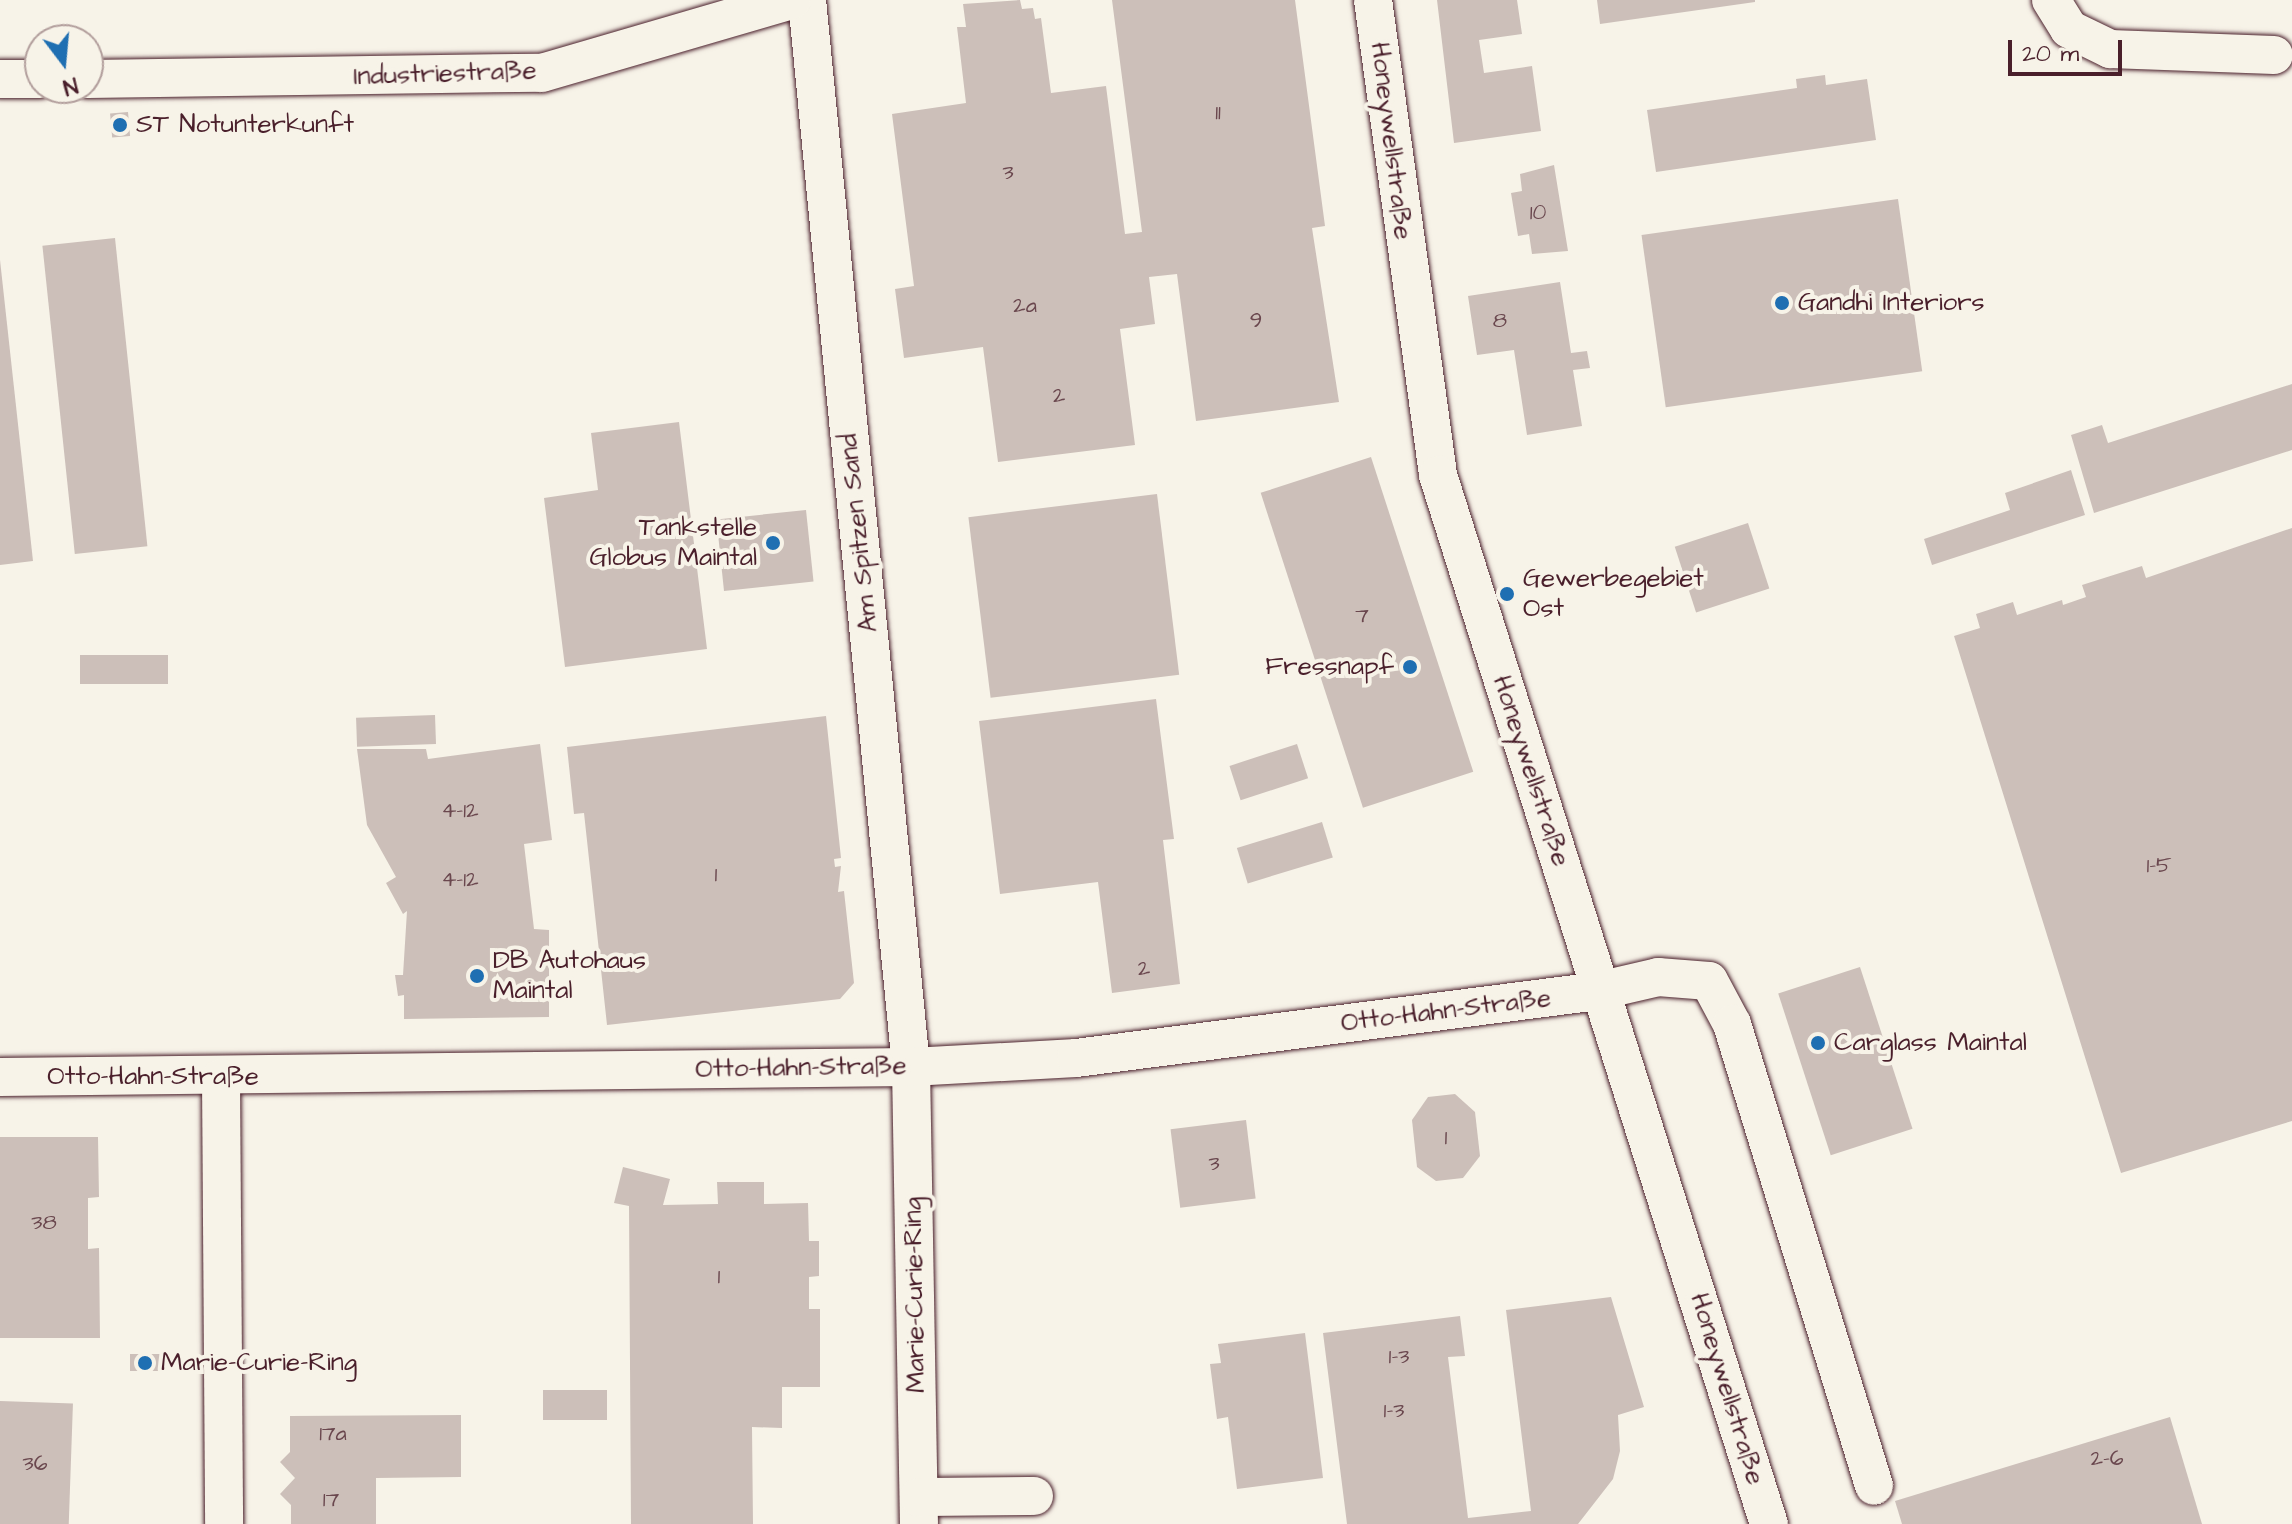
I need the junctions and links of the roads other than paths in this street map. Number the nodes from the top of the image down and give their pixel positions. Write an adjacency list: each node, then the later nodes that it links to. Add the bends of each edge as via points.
1 (792, 0): 8 (street, Industriestraße, via 542,73)
2 (807, 0): 10 (street, Am Spitzen Sand)
3 (1373, 0): 9 (street, Honeywellstraße, via 1438,475)
4 (2051, 0): 5 (street, via 2069,29 2110,49)
5 (2274, 55)
6 (0, 79): 7 (street)
7 (24, 79)
8 (104, 79)
9 (1598, 991): 10 (street, Otto-Hahn-Straße, via 1076,1058); 13 (street, Otto-Hahn-Straße, via 1658,977 1709,981 1732,1024); 17 (street, Honeywellstraße)
10 (911, 1067): 12 (street, Otto-Hahn-Straße); 15 (street, Marie-Curie-Ring)
11 (0, 1077): 12 (street, Otto-Hahn-Straße)
12 (221, 1078): 16 (street)
13 (1874, 1486)
14 (1034, 1496): 15 (street)
15 (919, 1510)
16 (224, 1524)
17 (1769, 1524)

